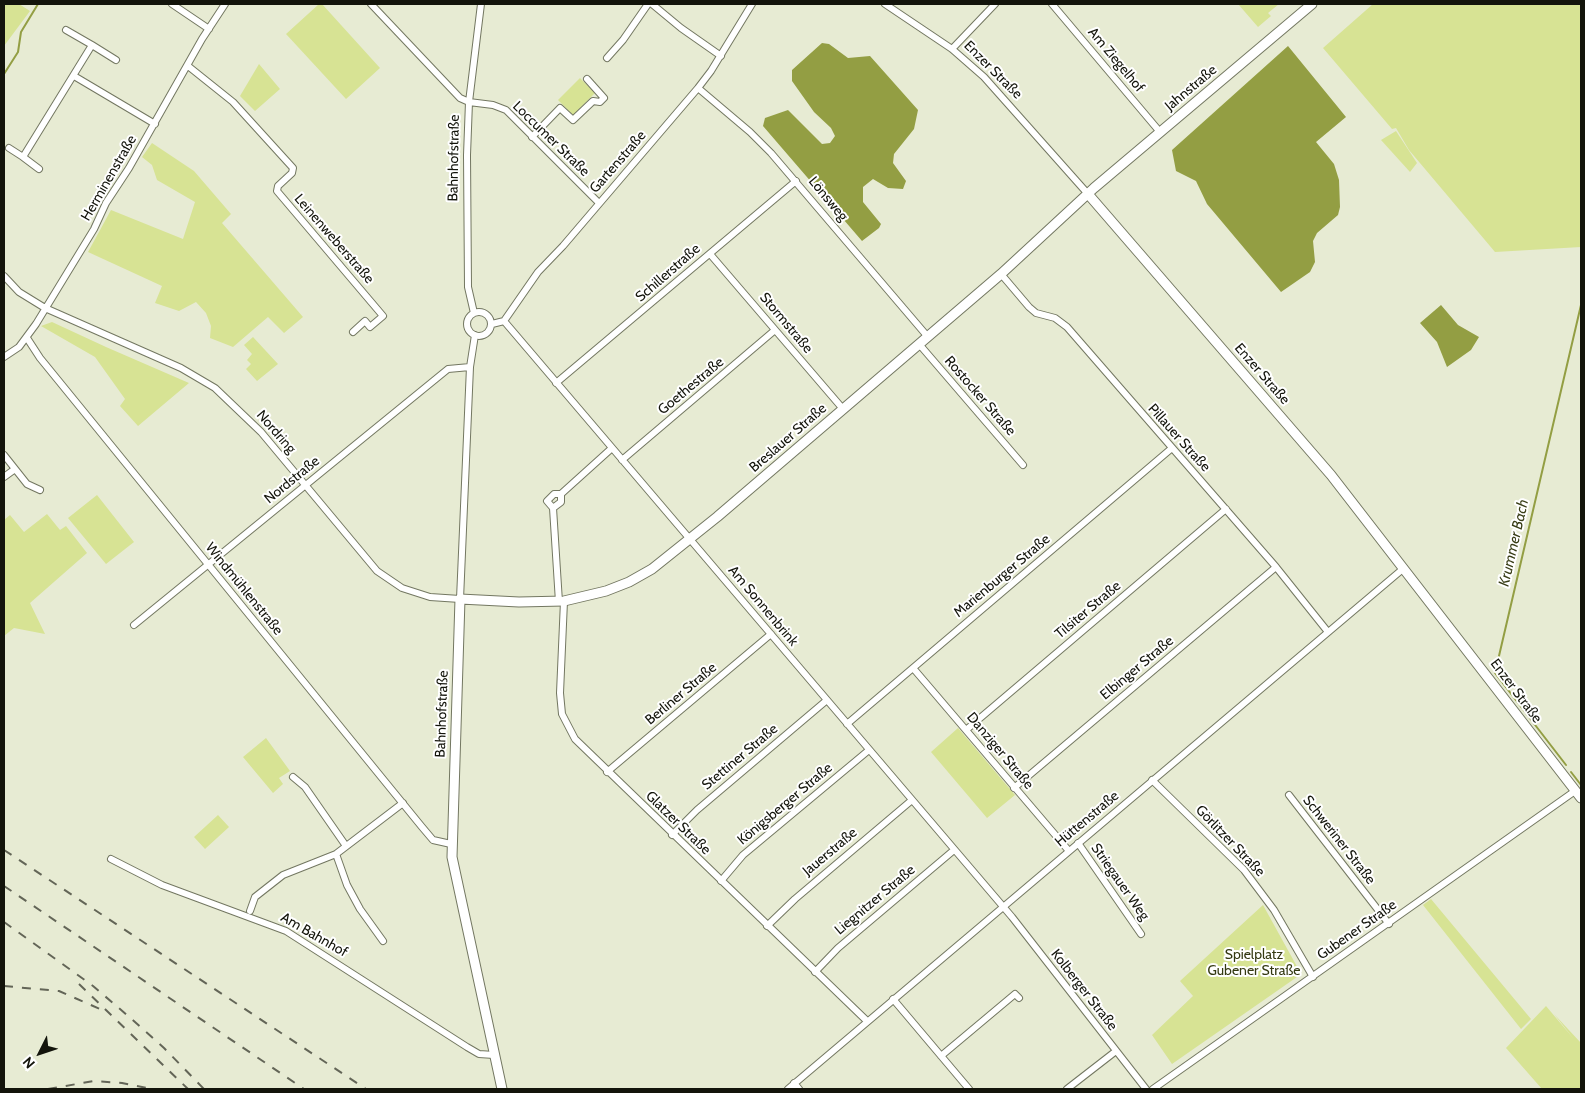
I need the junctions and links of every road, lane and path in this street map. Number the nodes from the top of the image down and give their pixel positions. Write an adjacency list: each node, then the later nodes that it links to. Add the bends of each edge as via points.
1 (172, 4): 12 (street)
2 (225, 4): 12 (street, Herminenstraße)
3 (371, 4): 23 (street, Loccumer Straße, via 452,90)
4 (481, 4): 23 (street, Bahnhofstraße)
5 (648, 4): 17 (street)
6 (652, 4): 16 (street)
7 (752, 4): 16 (street, Gartenstraße)
8 (884, 4): 15 (street, Enzer Straße)
9 (995, 4): 15 (street)
10 (1052, 4): 25 (street, Am Ziegelhof)
11 (1308, 5): 25 (main road, Jahnstraße)
12 (209, 29): 19 (street, Herminenstraße)
13 (66, 30): 14 (street)
14 (92, 45): 18 (street); 20 (street)
15 (952, 48): 31 (street, Enzer Straße, via 984,77)
16 (721, 56): 22 (street, Gartenstraße)
17 (607, 58)
18 (116, 60)
19 (188, 66): 24 (street, Herminenstraße); 41 (street, Leinenweberstraße, via 233,102 293,168 277,191 383,316 370,327 365,322)
20 (74, 76): 24 (street); 28 (street)
21 (587, 79): 26 (street, via 604,98 600,102 593,101 574,120 560,108)
22 (698, 88): 30 (street, Lönsweg, via 750,132); 32 (street, Gartenstraße)
23 (469, 102): 26 (street, Loccumer Straße, via 506,110); 37 (street, Bahnhofstraße, via 468,288)
24 (155, 124): 36 (street, Herminenstraße)
25 (1160, 132): 31 (main road, Jahnstraße)
26 (532, 136): 32 (street, Loccumer Straße)
27 (9, 148): 28 (street)
28 (23, 157): 29 (street)
29 (38, 168)
30 (796, 181): 33 (street, Schillerstraße); 43 (street, Lönsweg)
31 (1088, 194): 34 (main road, Breslauer Straße); 63 (main road, Enzer Straße, via 1331,475)
32 (599, 203): 38 (street, Gartenstraße, via 538,272)
33 (710, 254): 40 (street, Stormstraße); 48 (street, Schillerstraße)
34 (1001, 274): 43 (main road, Breslauer Straße); 51 (street, Pillauer Straße, via 1036,313 1055,318 1067,327)
35 (4, 276): 36 (street, Nordring, via 20,292)
36 (45, 308): 44 (street, Herminenstraße); 57 (street, Nordring, via 181,368 215,388 261,432)
37 (474, 313): 39 (street, via 486,313); 42 (street, via 468,318 467,326)
38 (504, 321): 39 (street); 48 (street, Am Sonnenbrink)
39 (492, 324): 42 (street, via 486,334)
40 (775, 330): 49 (street, Stormstraße); 53 (street, Goethestraße)
41 (353, 332)
42 (475, 336): 47 (street, Bahnhofstraße)
43 (928, 337): 45 (main road, Breslauer Straße)
44 (27, 338): 46 (street, Herminenstraße); 61 (street, Windmühlenstraße)
45 (919, 344): 49 (main road, Breslauer Straße); 54 (street, Rostocker Straße)
46 (4, 357)
47 (470, 367): 57 (street, Nordstraße, via 448,369); 64 (street, Bahnhofstraße)
48 (556, 383): 50 (street, Am Sonnenbrink)
49 (843, 409): 60 (main road, Breslauer Straße)
50 (612, 448): 53 (street, Am Sonnenbrink); 65 (street, Glatzer Straße, via 561,494 561,502 553,508)
51 (1172, 448): 59 (street, Pillauer Straße); 69 (street, Marienburger Straße)
52 (4, 455): 55 (street)
53 (622, 460): 60 (street, Am Sonnenbrink)
54 (1023, 465)
55 (15, 469): 56 (street); 58 (street, via 27,484)
56 (4, 477)
57 (306, 486): 61 (street, Nordstraße); 64 (street, Nordring, via 365,559 389,581 413,592)
58 (40, 490)
59 (1226, 509): 62 (street, Pillauer Straße); 72 (street, Tilsiter Straße)
60 (690, 539): 65 (main road, Breslauer Straße, via 652,569 629,582 606,592); 68 (street, Am Sonnenbrink)
61 (208, 564): 66 (street, Nordstraße); 82 (street, Windmühlenstraße)
62 (1276, 566): 67 (street, Pillauer Straße); 77 (street, Elbinger Straße)
63 (1404, 568): 67 (street, Hüttenstraße); 78 (main road, Enzer Straße)
64 (460, 599): 65 (main road, Breslauer Straße); 85 (main road, Bahnhofstraße)
65 (562, 602): 74 (street, Glatzer Straße, via 562,714 574,739)
66 (134, 625)
67 (1328, 632): 76 (street, Hüttenstraße)
68 (771, 634): 70 (street, Am Sonnenbrink); 74 (street, Berliner Straße)
69 (913, 668): 71 (street, Marienburger Straße); 72 (street, Danziger Straße)
70 (827, 700): 71 (street, Am Sonnenbrink); 83 (street, Stettiner Straße)
71 (847, 724): 73 (street, Am Sonnenbrink)
72 (966, 730): 77 (street, Danziger Straße)
73 (869, 750): 81 (street, Am Sonnenbrink); 91 (street, Königsberger Straße, via 743,855)
74 (607, 772): 83 (street, Glatzer Straße)
75 (293, 777): 86 (street, via 305,787)
76 (1152, 780): 84 (street, Hüttenstraße); 99 (street, Görlitzer Straße, via 1244,870 1274,910)
77 (1014, 788): 88 (street, Danziger Straße)
78 (1575, 791): 80 (main road, Enzer Straße); 94 (street, Gubener Straße)
79 (1289, 795): 94 (street, Schweriner Straße)
80 (1581, 798)
81 (912, 800): 87 (street, Am Sonnenbrink); 95 (street, Jauerstraße)
82 (403, 803): 85 (street, Windmühlenstraße, via 433,840); 86 (street)
83 (672, 835): 91 (street, Glatzer Straße)
84 (1078, 843): 88 (street, Hüttenstraße); 96 (street, Striegauer Weg)
85 (451, 844): 104 (main road, Bahnhofstraße, via 454,873)
86 (346, 846): 89 (street)
87 (954, 850): 92 (street, Am Sonnenbrink); 98 (street, Liegnitzer Straße, via 838,948)
88 (1068, 851): 92 (street, Hüttenstraße)
89 (336, 854): 93 (street, via 283,875 254,897); 97 (street, via 352,893)
90 (111, 859): 104 (street, Am Bahnhof, via 162,885 286,931 467,1048 479,1054)
91 (721, 881): 95 (street, Glatzer Straße)
92 (1003, 907): 101 (street, Hüttenstraße); 103 (street, Kolberger Straße)
93 (250, 911)
94 (1389, 924): 99 (street, Gubener Straße)
95 (767, 926): 98 (street, Glatzer Straße)
96 (1141, 934)
97 (383, 941)
98 (816, 972): 102 (street, Glatzer Straße)
99 (1313, 977): 113 (street, Gubener Straße)
100 (1019, 998): 105 (street, via 1015,994)
101 (893, 1000): 102 (street, Hüttenstraße); 105 (street)
102 (868, 1021): 106 (street, Hüttenstraße)
103 (1116, 1051): 111 (street); 112 (street, Kolberger Straße)
104 (494, 1055): 107 (main road, Bahnhofstraße)
105 (941, 1056): 110 (street)
106 (794, 1083): 108 (street, Hüttenstraße); 109 (street)
107 (502, 1089)
108 (788, 1089)
109 (799, 1089)
110 (969, 1089)
111 (1067, 1089)
112 (1146, 1089)
113 (1153, 1089)

